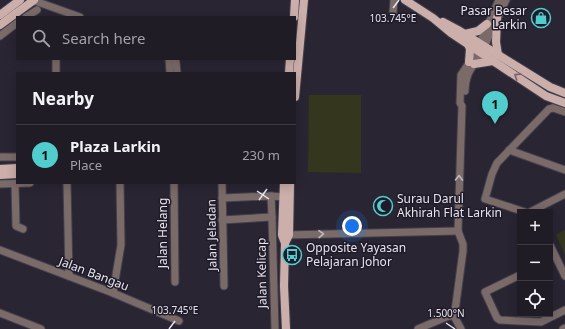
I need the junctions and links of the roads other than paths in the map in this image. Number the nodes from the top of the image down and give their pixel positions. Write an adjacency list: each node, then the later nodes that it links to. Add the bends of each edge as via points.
1 (20, 0): 11 (main road)
2 (33, 0): 13 (street); 18 (main road)
3 (295, 0): 14 (main road)
4 (304, 0): 34 (main road)
5 (394, 0): 10 (street)
6 (405, 0): 15 (main road)
7 (499, 0): 17 (street)
8 (506, 0): 16 (street)
9 (37, 10): 12 (street)
10 (393, 13)
11 (0, 14)
12 (28, 16)
13 (77, 16)
14 (294, 16)
15 (433, 18): 20 (main road); 22 (main road)
16 (497, 18): 23 (street); 24 (main road)
17 (487, 24): 20 (main road, via 478,31); 23 (street)
18 (0, 25)
19 (16, 25): 21 (street)
20 (465, 34): 23 (main road)
21 (0, 36)
22 (468, 44): 23 (main road); 29 (main road)
23 (480, 48): 24 (main road); 29 (street)
24 (496, 58): 29 (main road); 35 (main road); 36 (main road, one-way to 24, via 546,96)
25 (56, 60): 30 (street)
26 (170, 60): 31 (street)
27 (175, 60): 32 (street)
28 (290, 60): 33 (main road)
29 (472, 63): 62 (street, one-way to 29, via 462,106 466,76)
30 (56, 72)
31 (170, 72)
32 (177, 72)
33 (289, 72)
34 (296, 86)
35 (565, 93)
36 (561, 101): 37 (street)
37 (553, 108): 38 (street); 39 (street, via 549,109)
38 (565, 112)
39 (509, 150): 44 (street); 57 (street, via 496,166 485,199)
40 (0, 157): 41 (street)
41 (16, 157)
42 (16, 168): 43 (main road)
43 (0, 169)
44 (565, 170)
45 (16, 174): 46 (main road)
46 (0, 175)
47 (0, 184): 48 (street)
48 (15, 184): 61 (street, via 16,226)
49 (67, 184): 66 (street)
50 (120, 184): 71 (street, via 121,245)
51 (174, 184): 69 (street, Jalan Helang)
52 (222, 184): 56 (street, Jalan Jeladan)
53 (285, 187): 55 (street); 63 (main road); 63 (main road)
54 (565, 194): 58 (street)
55 (271, 196): 56 (street); 59 (street, Jalan Kelicap)
56 (222, 198): 60 (street, Jalan Jeladan)
57 (517, 209)
58 (538, 209)
59 (272, 218): 60 (street); 77 (street, Jalan Kelicap)
60 (222, 220): 70 (street, Jalan Jeladan)
61 (22, 228)
62 (458, 231): 63 (street, one-way to 62); 74 (street, via 463,251)
63 (285, 237): 78 (main road)
64 (0, 250): 66 (street, Jalan Bangau)
65 (553, 259): 68 (street)
66 (69, 276): 71 (street, Jalan Bangau)
67 (517, 276): 72 (street, via 485,292 498,318 504,321 541,322)
68 (565, 276)
69 (174, 282)
70 (224, 286)
71 (113, 293): 75 (street, Jalan Bangau)
72 (565, 310)
73 (0, 313): 76 (street)
74 (454, 315): 79 (street); 80 (street)
75 (179, 320)
76 (41, 329)
77 (275, 329)
78 (286, 329)
79 (418, 329)
80 (460, 329)

